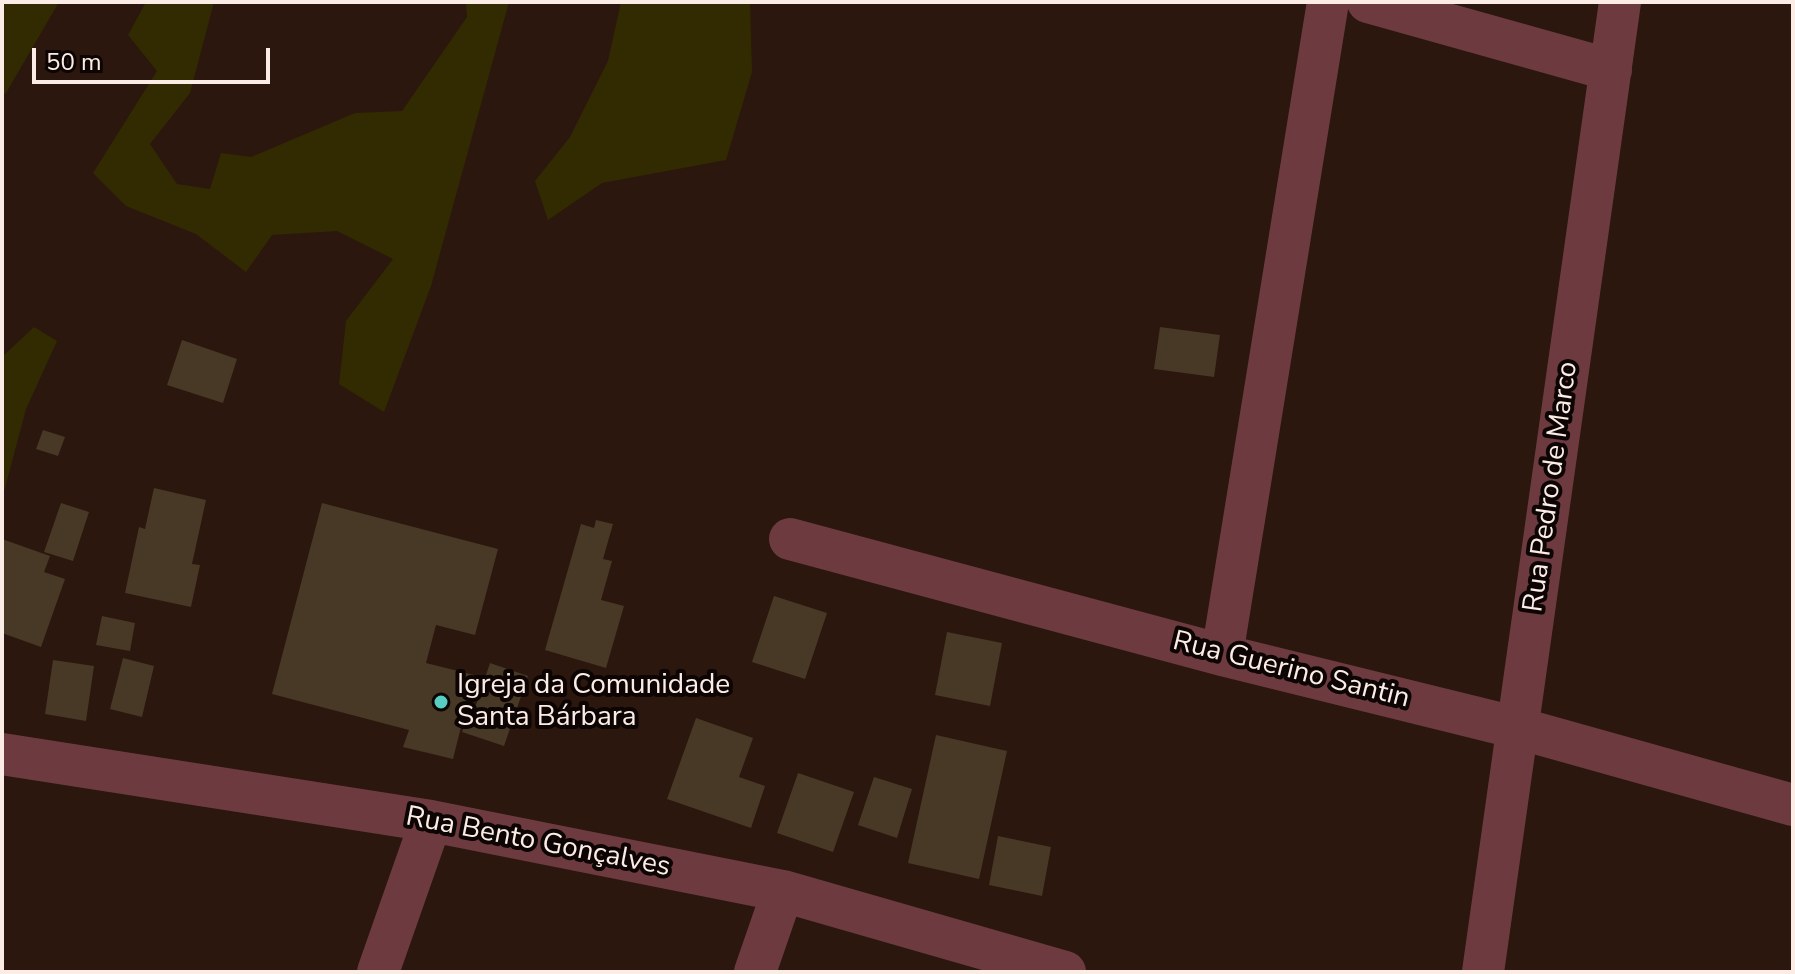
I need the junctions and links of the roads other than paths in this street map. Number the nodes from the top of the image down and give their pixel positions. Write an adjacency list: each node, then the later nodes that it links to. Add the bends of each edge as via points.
1 (1328, 2): 6 (street)
2 (1368, 2): 4 (street)
3 (1620, 2): 4 (street, Rua Pedro de Marco)
4 (1611, 70): 7 (street, Rua Pedro de Marco)
5 (790, 539): 6 (street, Rua Guerino Santin)
6 (1222, 655): 7 (street, Rua Guerino Santin)
7 (1518, 728): 9 (street, Rua Guerino Santin); 15 (street, Rua Pedro de Marco)
8 (5, 765): 10 (street, Rua Bento Gonçalves)
9 (1793, 805)
10 (431, 821): 11 (street, Rua Bento Gonçalves); 12 (street)
11 (783, 891): 13 (street); 14 (street, Rua Bento Gonçalves)
12 (378, 972)
13 (755, 972)
14 (1065, 972)
15 (1483, 972)

